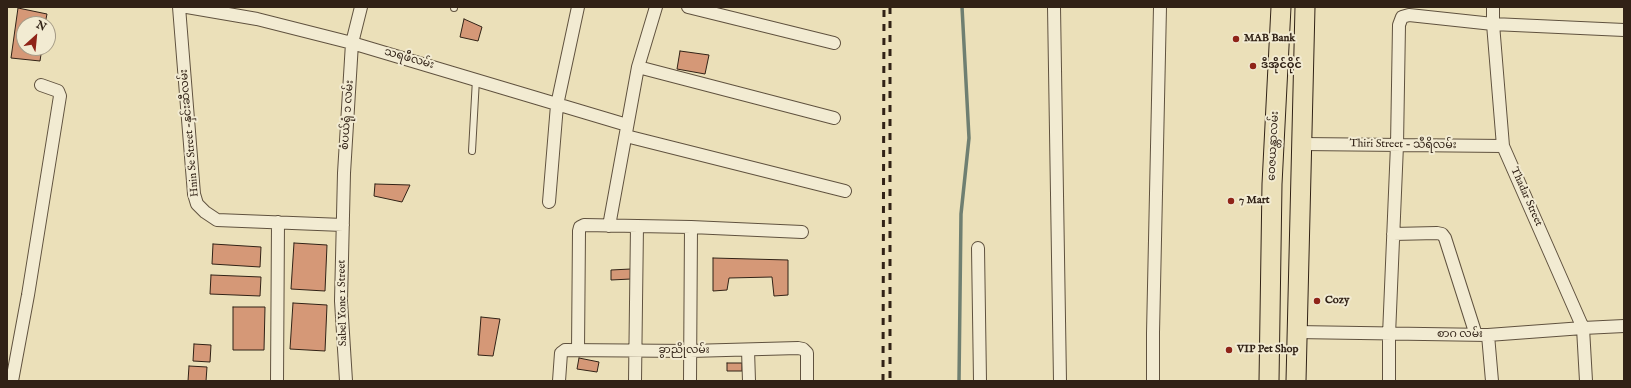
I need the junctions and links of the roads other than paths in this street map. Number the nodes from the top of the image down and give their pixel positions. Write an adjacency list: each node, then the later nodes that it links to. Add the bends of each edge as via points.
1 (179, 7): 28 (street, Hnin Se Street -နှင်းဆီလမ်း, via 194,194 197,204 217,220)
2 (187, 7): 14 (street, သရဖီလမ်း, via 257,19)
3 (361, 7): 14 (street, စံပယ်ရုံ ၁ လမ်း)
4 (578, 7): 19 (street)
5 (656, 7): 16 (street)
6 (688, 7): 15 (street)
7 (1054, 7): 55 (street)
8 (1160, 7): 56 (street)
9 (1281, 7): 57 (main road, ဝေဇယန္တာလမ်း, via 1272,184)
10 (1305, 7): 22 (main road)
11 (1493, 7): 12 (street, Thadar Street)
12 (1493, 24): 13 (street); 23 (street, via 1409,15 1402,17 1399,26); 24 (street, Thadar Street)
13 (1624, 30)
14 (352, 42): 17 (street, သရဖီလမ်း); 29 (street, စံပယ်ရုံ ၁ လမ်း)
15 (834, 42)
16 (638, 67): 20 (street); 21 (street)
17 (476, 79): 19 (street, သရဖီလမ်း); 25 (lane)
18 (41, 85): 46 (street, via 58,92 60,96)
19 (557, 105): 21 (street, သရဖီလမ်း); 27 (street)
20 (834, 118)
21 (627, 131): 26 (street, သရဖီလမ်း); 30 (street)
22 (1302, 144): 23 (street, Thiri Street - သီရိလမ်း); 38 (main road)
23 (1397, 145): 24 (street, Thiri Street - သီရိလမ်း); 34 (street)
24 (1503, 146): 37 (street, Thadar Street)
25 (472, 151)
26 (844, 190)
27 (548, 202)
28 (278, 222): 29 (street, Hnin Se Street -နှင်းဆီလမ်း); 47 (street)
29 (343, 225): 48 (street, Sabel Yone 1 Street, via 341,301)
30 (609, 226): 31 (street); 42 (street, via 584,225 579,231)
31 (637, 226): 32 (street); 44 (street)
32 (691, 227): 33 (street); 45 (street)
33 (802, 232)
34 (1393, 234): 39 (street); 40 (street, via 1442,234)
35 (978, 248): 54 (street)
36 (1624, 326): 37 (street, စာဂ လမ်း)
37 (1583, 328): 41 (street, စာဂ လမ်း); 61 (street, Thadar Street)
38 (1296, 332): 39 (street, စာဂ လမ်း); 58 (main road)
39 (1389, 335): 40 (street, စာဂ လမ်း); 59 (street)
40 (1476, 335): 41 (street, စာဂ လမ်း)
41 (1488, 336): 60 (street)
42 (578, 350): 44 (street, ခွာညိုလမ်း); 49 (street, ခွာညိုလမ်း, via 565,350 562,353)
43 (748, 350): 45 (street, ခွာညိုလမ်း); 52 (street); 53 (street, ခွာညိုလမ်း, via 803,349 807,353)
44 (635, 351): 45 (street, ခွာညိုလမ်း); 50 (street)
45 (690, 351): 51 (street)
46 (12, 381)
47 (277, 381)
48 (346, 381)
49 (559, 381)
50 (635, 381)
51 (690, 381)
52 (749, 381)
53 (807, 381)
54 (980, 381)
55 (1060, 381)
56 (1153, 381)
57 (1269, 381)
58 (1296, 381)
59 (1389, 381)
60 (1492, 381)
61 (1586, 381)

